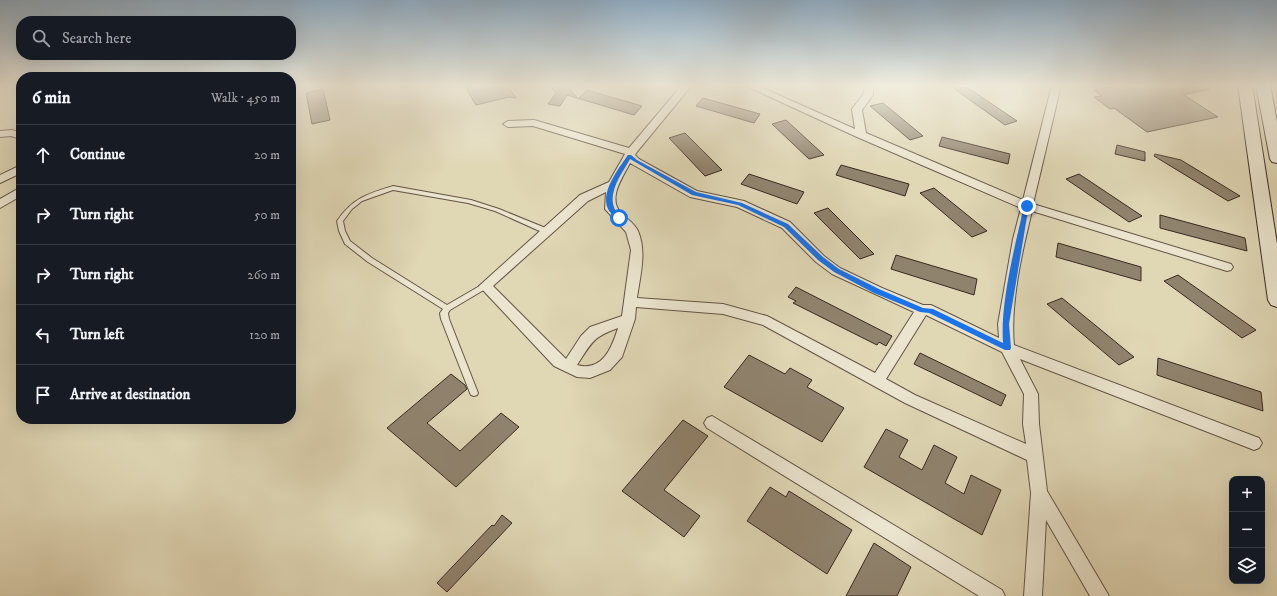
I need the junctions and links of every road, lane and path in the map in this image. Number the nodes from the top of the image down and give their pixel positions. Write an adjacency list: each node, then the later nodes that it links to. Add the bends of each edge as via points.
1 (664, 113): 11 (street)
2 (811, 113): 10 (street)
3 (858, 113): 10 (street)
4 (1050, 113): 18 (street)
5 (1249, 113): 22 (main road)
6 (1268, 113): 12 (main road)
7 (508, 124): 11 (street, via 534,124)
8 (0, 134): 9 (street)
9 (16, 134)
10 (861, 135): 18 (street)
11 (630, 154): 15 (street); 25 (street, via 635,161 694,194 740,204 786,225 820,259 836,271)
12 (1277, 160)
13 (16, 171): 14 (street)
14 (0, 180)
15 (613, 184): 19 (street, via 584,198); 23 (street, via 611,209 632,231 637,250)
16 (16, 194): 17 (street)
17 (0, 204)
18 (1027, 206): 20 (street); 27 (street, via 1005,324)
19 (546, 231): 21 (street); 24 (lane, via 469,201 393,188 360,200 350,208 340,221 347,242 370,260)
20 (1227, 267)
21 (485, 286): 24 (lane); 28 (street, via 559,362)
22 (1277, 300)
23 (630, 302): 26 (street); 29 (street, via 722,309 767,321)
24 (447, 308): 30 (lane, via 444,319)
25 (922, 310): 27 (street, via 930,311); 29 (street)
26 (628, 319): 28 (street, via 595,331); 28 (street, via 617,353 605,366 590,372)
27 (1007, 348): 32 (street); 33 (street, via 1031,394 1031,424)
28 (568, 367)
29 (877, 381): 33 (street, via 910,399)
30 (474, 393)
31 (712, 423): 35 (street)
32 (1254, 443)
33 (1036, 456): 34 (street)
34 (1039, 493): 36 (street); 37 (street)
35 (996, 596)
36 (1033, 596)
37 (1100, 596)

